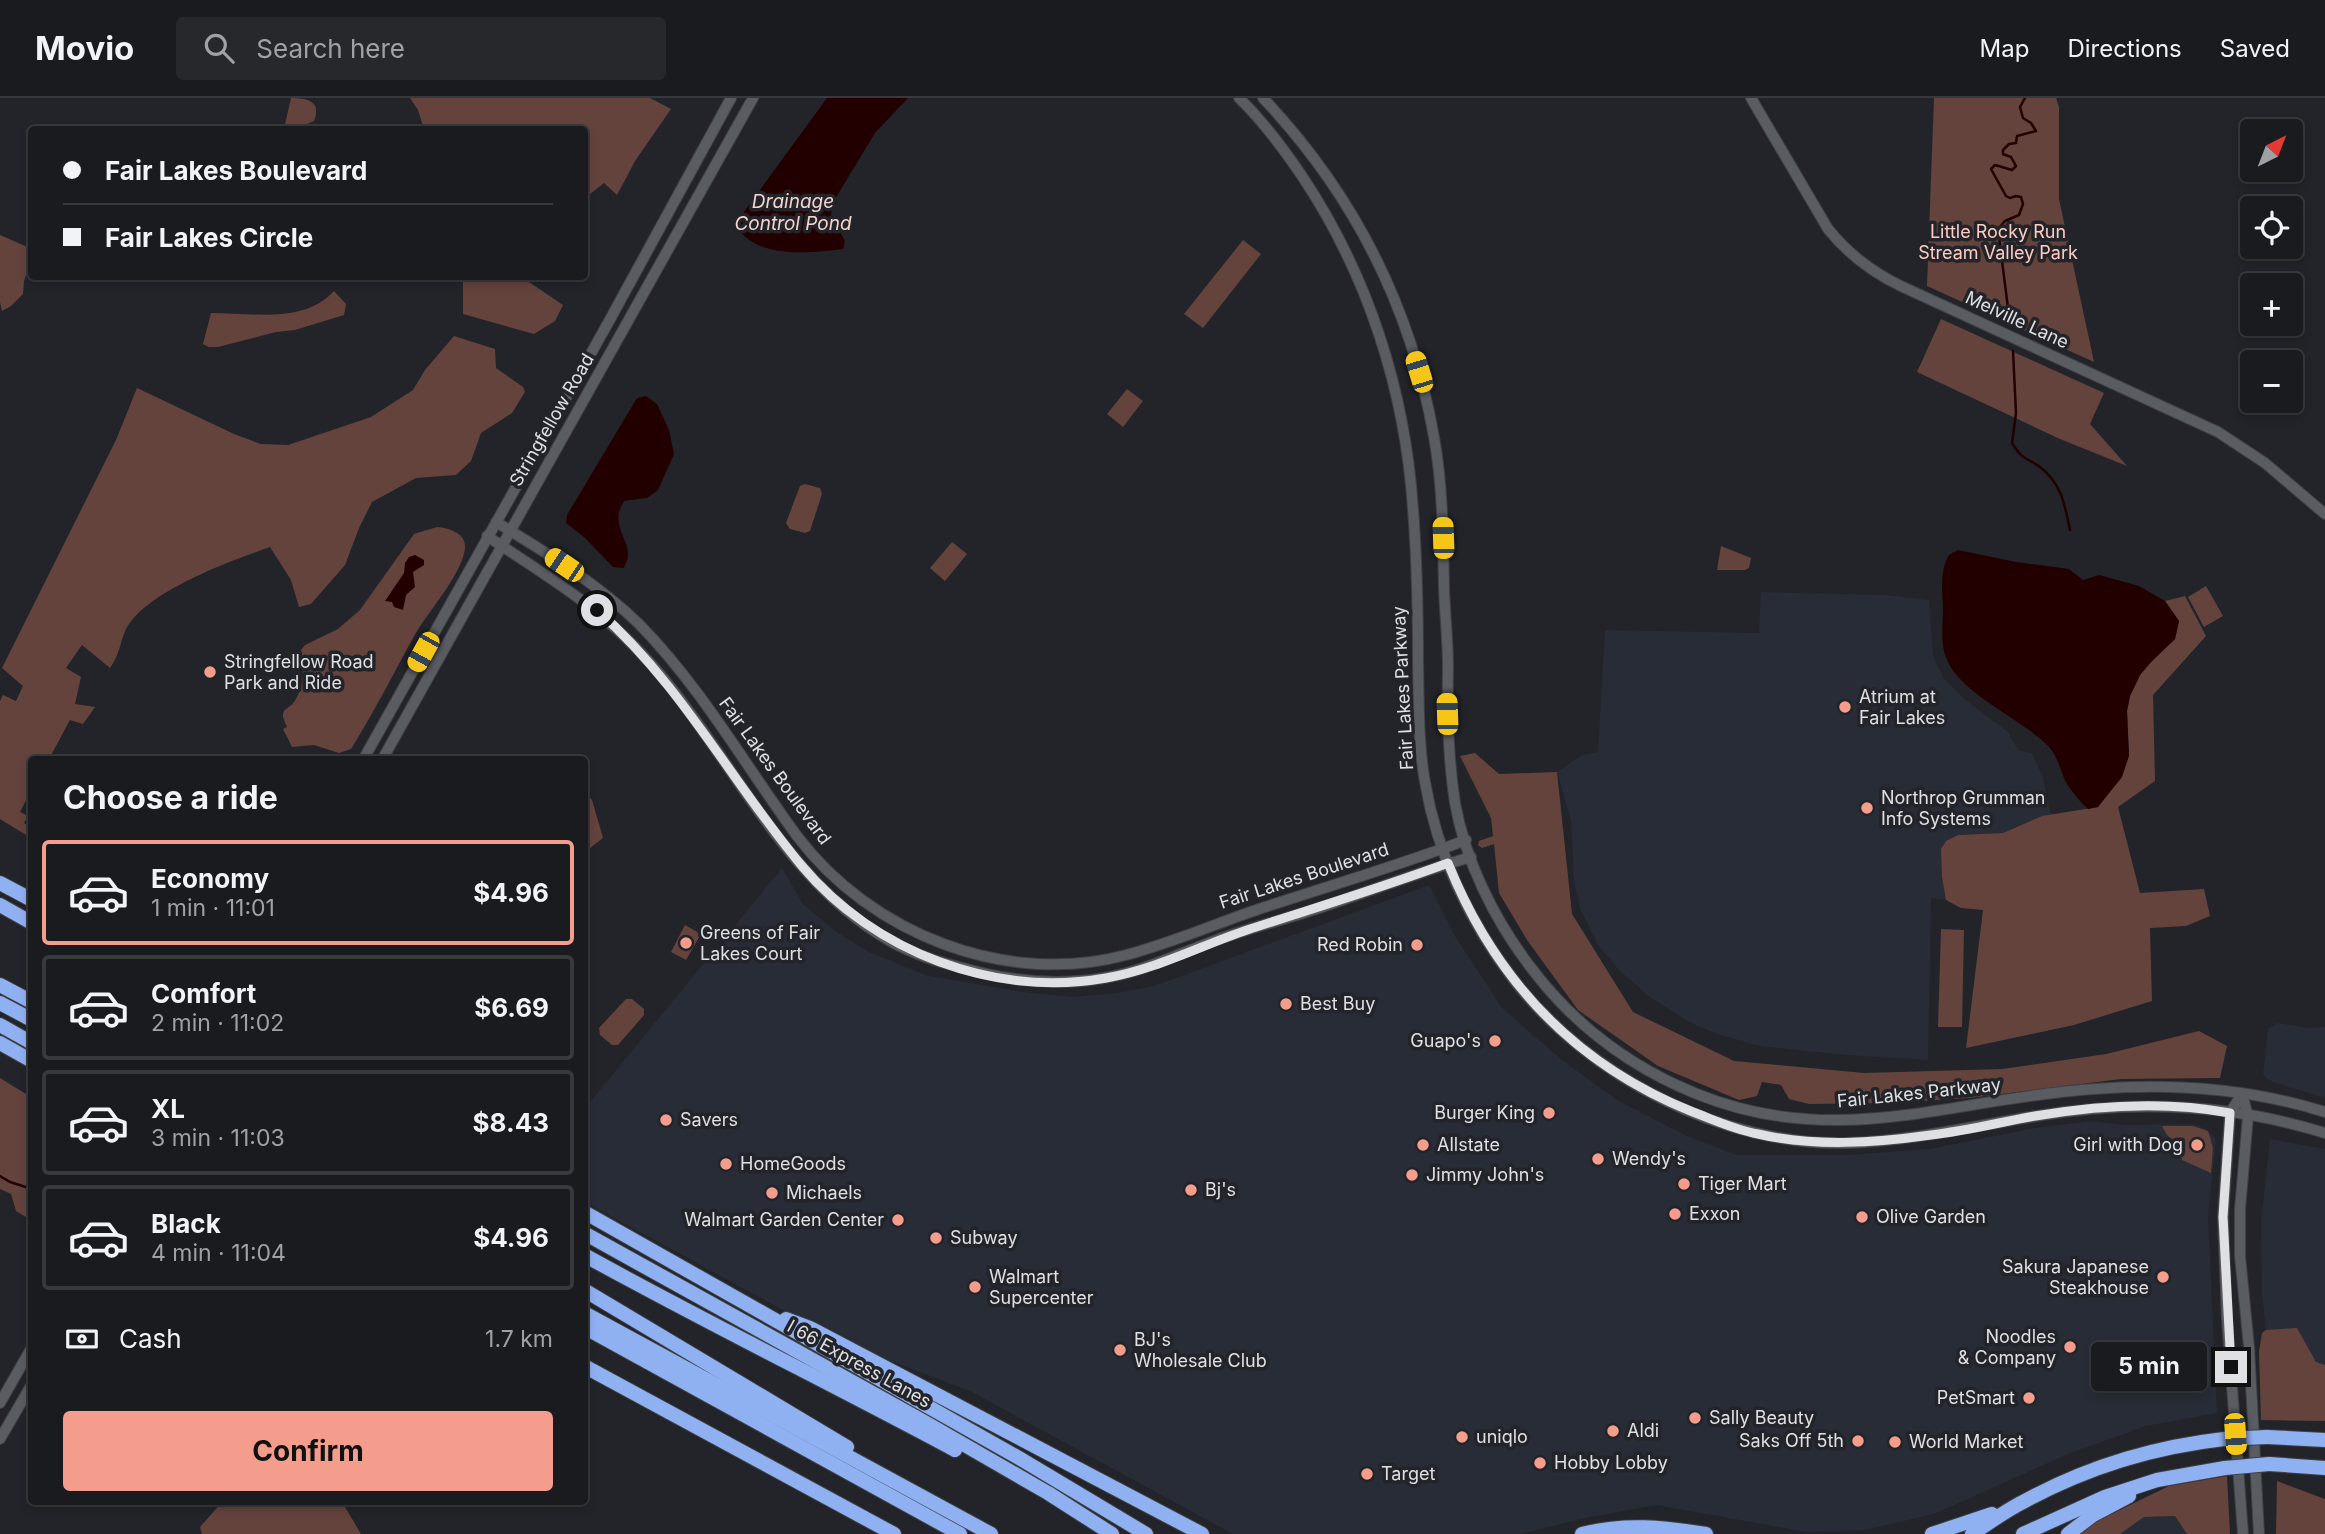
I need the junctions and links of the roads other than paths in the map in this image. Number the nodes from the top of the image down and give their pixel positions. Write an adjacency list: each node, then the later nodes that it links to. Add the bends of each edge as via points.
1 (731, 98): 7 (main road, Stringfellow Road)
2 (754, 98): 8 (main road, Stringfellow Road)
3 (1239, 98): 14 (main road, Fair Lakes Parkway, via 1263,122 1323,209 1381,335 1411,479 1421,753)
4 (1263, 98): 13 (main road, Fair Lakes Parkway, via 1326,174 1369,241 1424,387 1441,488 1449,757)
5 (1751, 98): 6 (main road, Melville Lane, via 1828,229 1864,265 2218,432 2265,463)
6 (2325, 514)
7 (496, 522): 8 (main road, Fair Lakes Boulevard); 9 (main road, Stringfellow Road)
8 (509, 530): 10 (main road, Stringfellow Road); 14 (main road, Fair Lakes Boulevard, via 578,574 638,623 694,690 799,838 832,875 900,925 960,950 1001,960 1063,965 1126,955)
9 (487, 536): 10 (main road, Fair Lakes Boulevard); 11 (main road, Stringfellow Road)
10 (501, 545): 12 (main road, Stringfellow Road); 16 (main road, Fair Lakes Boulevard, via 566,586 625,636 678,696 818,885 891,942 950,965 1022,980 1108,978)
11 (365, 756)
12 (384, 756)
13 (1466, 840): 14 (main road, Fair Lakes Boulevard); 15 (main road, Fair Lakes Parkway)
14 (1443, 849): 16 (main road, Fair Lakes Parkway)
15 (1471, 857): 16 (main road, Fair Lakes Boulevard); 29 (main road, Fair Lakes Parkway, via 1508,935 1545,987 1570,1012 1640,1066 1723,1103 1767,1115 1850,1121 2094,1089 2184,1088)
16 (1448, 863): 31 (main road, Fair Lakes Parkway, via 1485,940 1555,1026 1616,1074 1722,1124 1771,1137 1847,1143 1932,1135 2081,1110 2142,1106)
17 (0, 883): 18 (highway)
18 (28, 898)
19 (0, 905): 20 (highway)
20 (28, 921)
21 (0, 985): 22 (highway)
22 (28, 1000)
23 (0, 1003): 24 (highway)
24 (28, 1018)
25 (0, 1025): 26 (highway)
26 (28, 1041)
27 (0, 1042): 28 (highway)
28 (28, 1059)
29 (2242, 1094): 30 (main road, Fair Lakes Parkway); 31 (main road); 32 (main road)
30 (2325, 1112)
31 (2230, 1113): 32 (main road, Fair Lakes Parkway); 64 (main road, via 2223,1246)
32 (2248, 1116): 33 (main road, Fair Lakes Parkway); 65 (main road, via 2240,1256)
33 (2325, 1133)
34 (588, 1214): 38 (highway)
35 (588, 1235): 50 (highway, I 66 Express Lanes)
36 (588, 1257): 50 (highway, via 995,1471)
37 (588, 1292): 48 (highway, via 839,1441)
38 (736, 1299): 56 (highway); 57 (highway, via 810,1328)
39 (588, 1315): 48 (highway)
40 (588, 1329): 53 (highway)
41 (28, 1355): 44 (main road)
42 (588, 1368): 52 (highway)
43 (28, 1391): 45 (main road)
44 (0, 1403)
45 (0, 1439)
46 (2325, 1440): 51 (highway, bridge, via 2267,1437 2171,1446 2092,1470)
47 (2325, 1468): 49 (highway, bridge, via 2269,1464)
48 (881, 1474): 54 (highway)
49 (2181, 1477): 62 (highway, via 2105,1497); 63 (highway, via 2130,1495)
50 (1048, 1493): 55 (highway, I 66 Express Lanes)
51 (2022, 1502): 60 (highway); 61 (highway)
52 (894, 1534)
53 (960, 1534)
54 (991, 1534)
55 (1112, 1534)
56 (1146, 1534)
57 (1202, 1534)
58 (1582, 1534): 59 (highway, via 1646,1526)
59 (1706, 1534)
60 (1932, 1534)
61 (1972, 1534)
62 (2023, 1534)
63 (2068, 1534)
64 (2243, 1534)
65 (2259, 1534)

